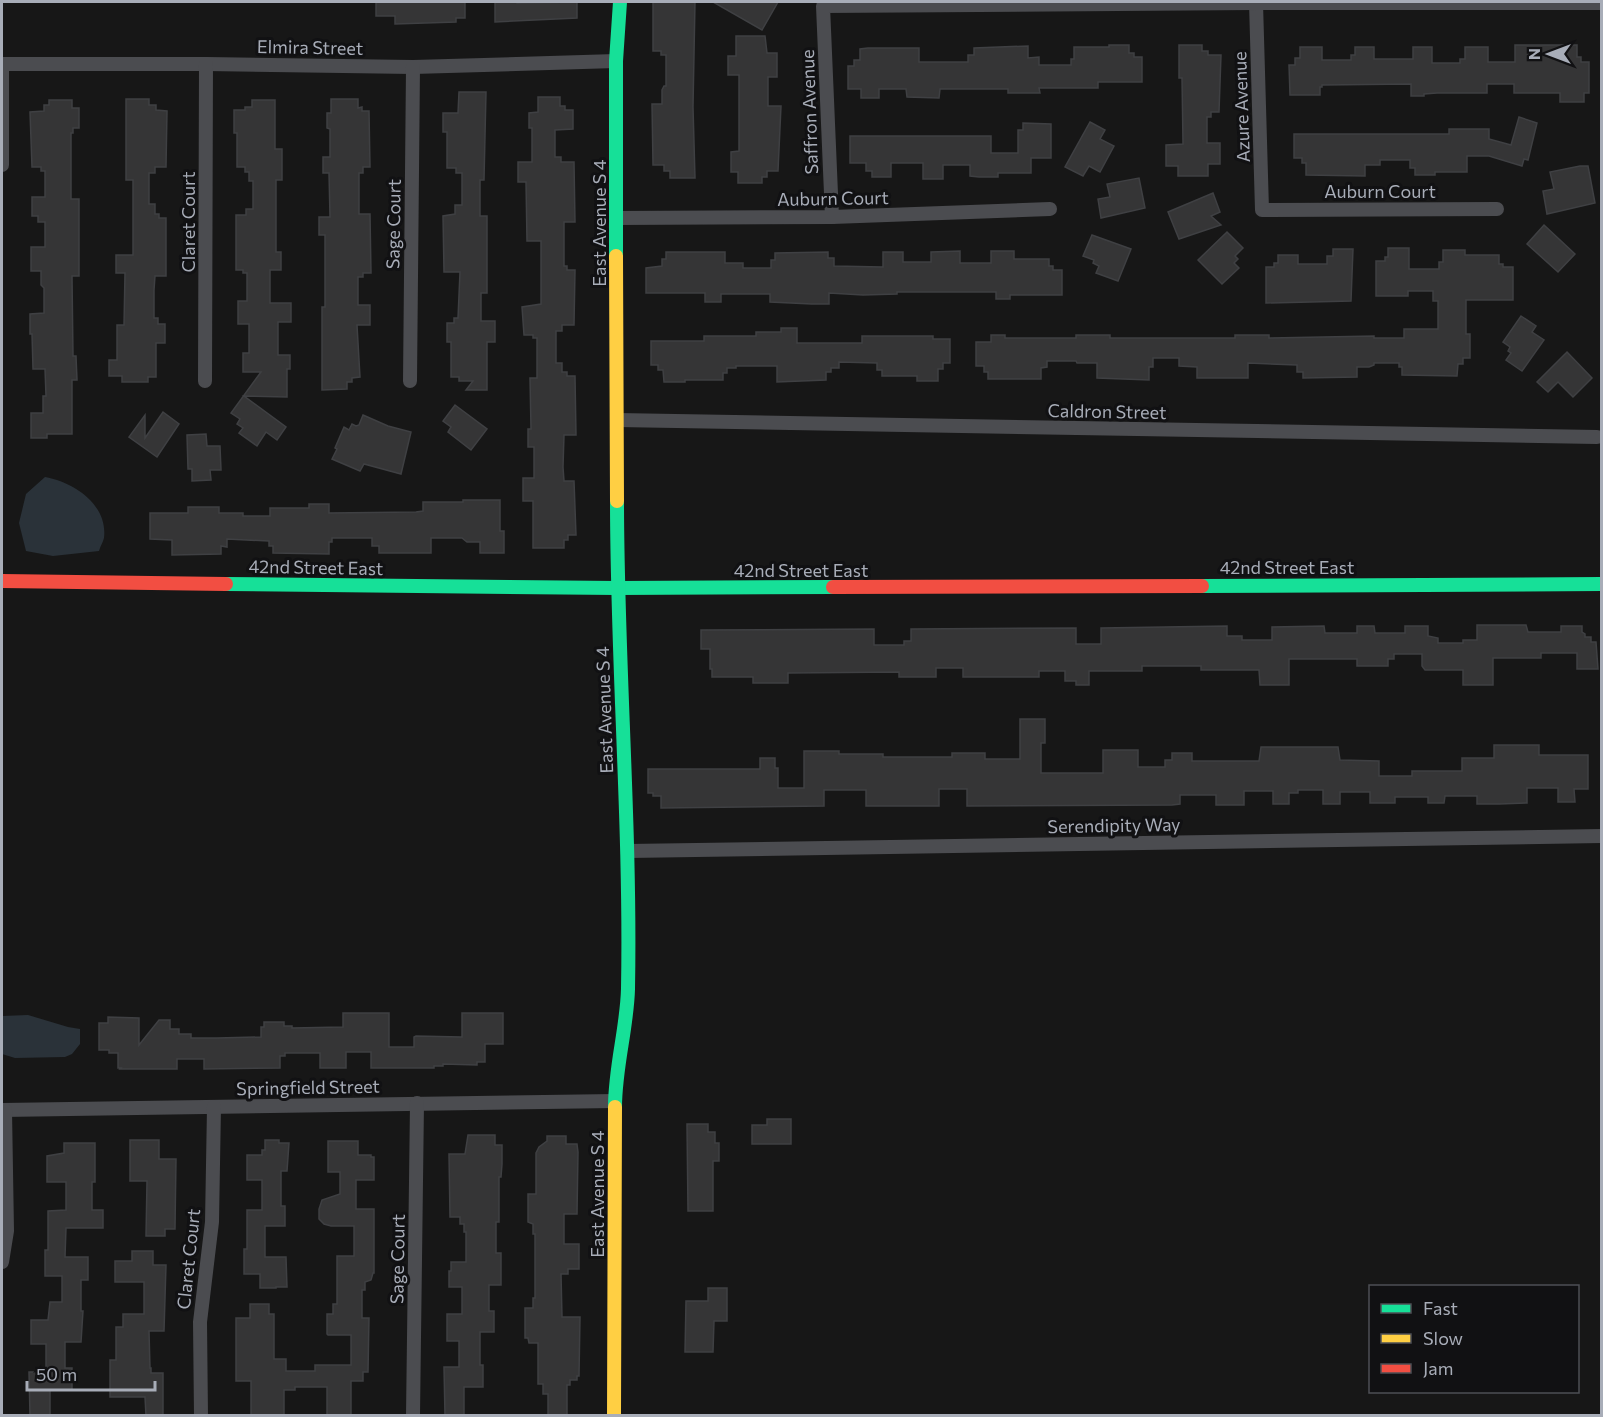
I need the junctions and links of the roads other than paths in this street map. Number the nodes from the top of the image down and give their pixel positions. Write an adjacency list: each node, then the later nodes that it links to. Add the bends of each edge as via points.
1 (620, 2): 4 (street, East Avenue S 4)
2 (1256, 3): 3 (street); 11 (street, Azure Avenue); 12 (street, Saffron Avenue, via 822,6)
3 (1602, 3)
4 (616, 61): 7 (street, Elmira Street); 13 (street, East Avenue S 4)
5 (3, 64): 6 (street, Elmira Street); 8 (street)
6 (206, 64): 7 (street, Elmira Street); 14 (street, Claret Court)
7 (413, 67): 15 (street, Sage Court)
8 (2, 165)
9 (1050, 209): 12 (street, Auburn Court)
10 (1497, 209): 11 (street, Auburn Court)
11 (1262, 210)
12 (832, 217): 13 (street, Auburn Court)
13 (617, 218): 16 (street, East Avenue S 4)
14 (205, 381)
15 (410, 381)
16 (617, 420): 17 (street, Caldron Street); 20 (street, East Avenue S 4)
17 (1597, 437)
18 (2, 581): 20 (street, 42nd Street East)
19 (1602, 584): 20 (street, 42nd Street East)
20 (617, 588): 22 (street, East Avenue S 4)
21 (1602, 836): 22 (street, Serendipity Way)
22 (628, 850): 23 (street, East Avenue S 4, via 628,992)
23 (615, 1101): 24 (street, Springfield Street); 30 (street, East Avenue S 4)
24 (417, 1103): 25 (street, Springfield Street); 29 (street, Sage Court)
25 (214, 1107): 26 (street, Springfield Street); 28 (street, Claret Court, via 212,1222 200,1322)
26 (3, 1110): 27 (street, via 7,1231)
27 (2, 1262)
28 (201, 1416)
29 (413, 1416)
30 (614, 1416)

